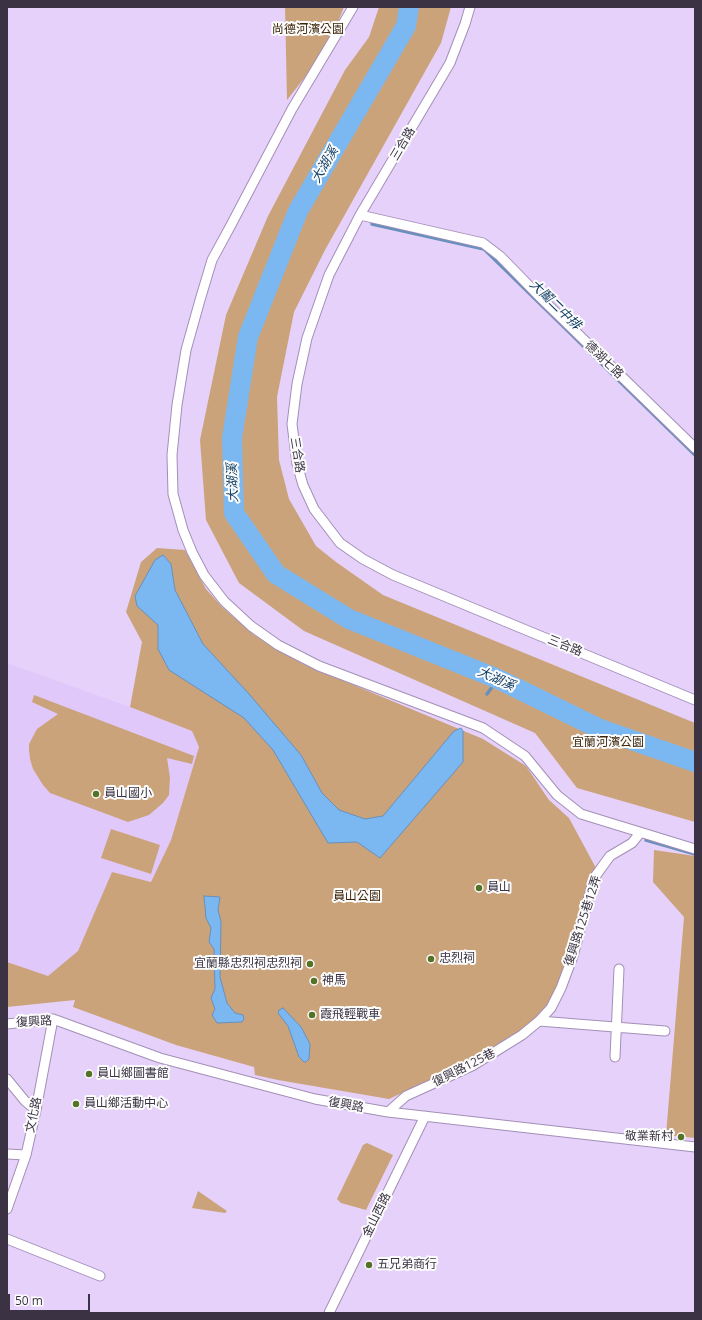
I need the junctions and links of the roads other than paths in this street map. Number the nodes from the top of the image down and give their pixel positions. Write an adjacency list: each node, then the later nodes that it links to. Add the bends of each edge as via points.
1 (353, 7): 6 (street, via 292,109 212,260 186,350 176,412 172,455 174,494 183,530 204,575 224,601 251,626 278,645 320,666 484,728 525,756 557,795 581,814)
2 (470, 7): 3 (street, 三合路, via 450,63)
3 (360, 215): 4 (street, 德湖七路, via 483,243 500,256); 5 (street, 三合路, via 329,275 307,338 297,384 292,424 297,464 314,509 340,543 393,575)
4 (695, 448)
5 (695, 700)
6 (640, 832): 7 (street); 10 (street, 復興路125巷12弄, via 632,843 610,856 594,878 573,956 561,988 551,1008)
7 (695, 849)
8 (619, 969): 12 (street)
9 (53, 1019): 11 (street, 復興路); 16 (street, 文化路); 17 (street, 復興路, via 160,1058 315,1099)
10 (539, 1021): 12 (street); 17 (street, 復興路125巷, via 522,1035 472,1066 406,1096)
11 (7, 1024)
12 (617, 1027): 13 (street); 14 (street)
13 (666, 1031)
14 (615, 1057)
15 (7, 1079): 16 (street, via 24,1101)
16 (36, 1110): 21 (street, 文化路)
17 (388, 1112): 18 (street, 復興路)
18 (425, 1116): 19 (street, 復興路); 25 (street, 金山西路)
19 (695, 1147)
20 (7, 1154): 21 (street)
21 (26, 1155): 22 (street, 文化路)
22 (7, 1209)
23 (7, 1240): 24 (street)
24 (100, 1276)
25 (329, 1313)

